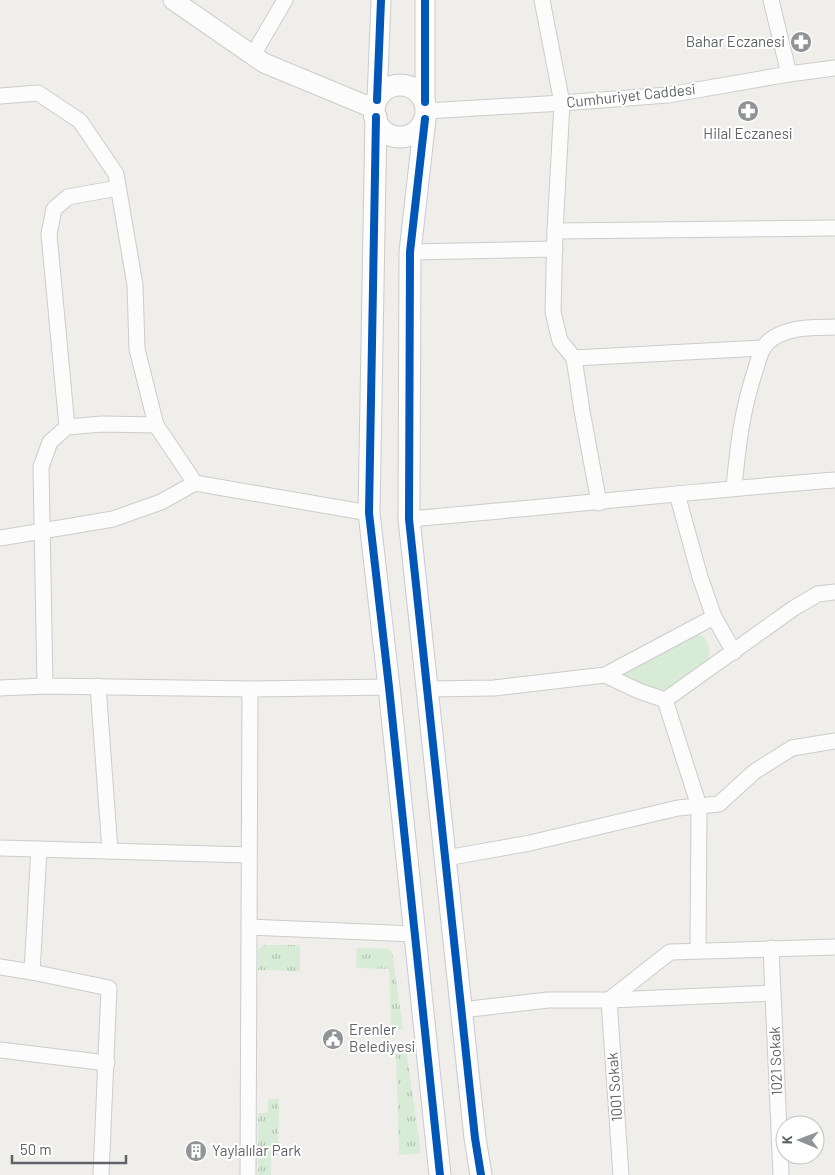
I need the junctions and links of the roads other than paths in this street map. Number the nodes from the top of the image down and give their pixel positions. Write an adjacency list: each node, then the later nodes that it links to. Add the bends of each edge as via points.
1 (172, 0): 7 (street)
2 (285, 0): 7 (street)
3 (381, 0): 12 (street)
4 (424, 0): 13 (street)
5 (542, 0): 11 (street)
6 (771, 0): 9 (street)
7 (253, 55): 12 (street, via 264,63)
8 (835, 68): 9 (street, Cumhuriyet Caddesi)
9 (790, 74): 11 (street, Cumhuriyet Caddesi, via 668,95)
10 (0, 96): 14 (street, via 38,93 80,121 116,174)
11 (562, 103): 13 (street, Cumhuriyet Caddesi); 16 (street)
12 (376, 109): 13 (main road, via 382,93 388,88 406,85 420,94); 13 (main road, via 383,129 396,136 410,134 421,125); 29 (main road)
13 (425, 111): 18 (main road)
14 (118, 188): 22 (street, via 135,284 137,350); 23 (street, via 68,197 54,209 50,234)
15 (835, 228): 16 (street)
16 (555, 231): 17 (street)
17 (555, 249): 18 (street); 21 (street, via 554,312 560,341)
18 (410, 252): 30 (main road)
19 (835, 326): 20 (street, via 791,330 770,340)
20 (762, 348): 21 (street); 26 (street, via 742,419)
21 (574, 358): 28 (street)
22 (156, 425): 23 (street); 25 (street)
23 (67, 427): 31 (street, via 50,442 41,467)
24 (835, 480): 26 (street)
25 (195, 483): 29 (street); 31 (street, via 161,502 113,519)
26 (734, 488): 27 (street)
27 (678, 494): 28 (street); 34 (street)
28 (599, 502): 30 (street)
29 (369, 513): 39 (main road)
30 (409, 519): 42 (main road)
31 (42, 532): 32 (street); 37 (street)
32 (0, 538)
33 (835, 592): 35 (street, via 818,594 794,608)
34 (714, 617): 35 (street); 36 (street)
35 (734, 652): 43 (street)
36 (605, 675): 42 (street, via 494,688); 43 (street)
37 (45, 686): 38 (street); 40 (street)
38 (98, 686): 41 (street); 48 (street)
39 (389, 687): 41 (street); 52 (main road)
40 (0, 688)
41 (250, 689): 49 (street)
42 (428, 689): 50 (main road)
43 (664, 700): 45 (street)
44 (835, 741): 45 (street, via 792,748 754,772 719,804)
45 (699, 806): 50 (street); 55 (street)
46 (0, 848): 47 (street)
47 (39, 849): 48 (street); 57 (street)
48 (110, 851): 49 (street)
49 (249, 855): 51 (street)
50 (446, 858): 60 (main road)
51 (249, 927): 52 (street); 64 (street)
52 (415, 934): 65 (main road)
53 (835, 947): 54 (street)
54 (771, 948): 55 (street); 58 (street, 1021 Sokak)
55 (698, 950): 59 (street, via 670,952)
56 (0, 967): 57 (street)
57 (32, 972): 62 (street, via 109,988)
58 (773, 993): 59 (street); 68 (street, 1021 Sokak)
59 (609, 1000): 60 (street, via 548,1000); 67 (street, 1001 Sokak)
60 (462, 1010): 66 (main road)
61 (0, 1050): 62 (street)
62 (107, 1063): 63 (street)
63 (100, 1175)
64 (248, 1175)
65 (440, 1175)
66 (481, 1175)
67 (622, 1175)
68 (781, 1175)

